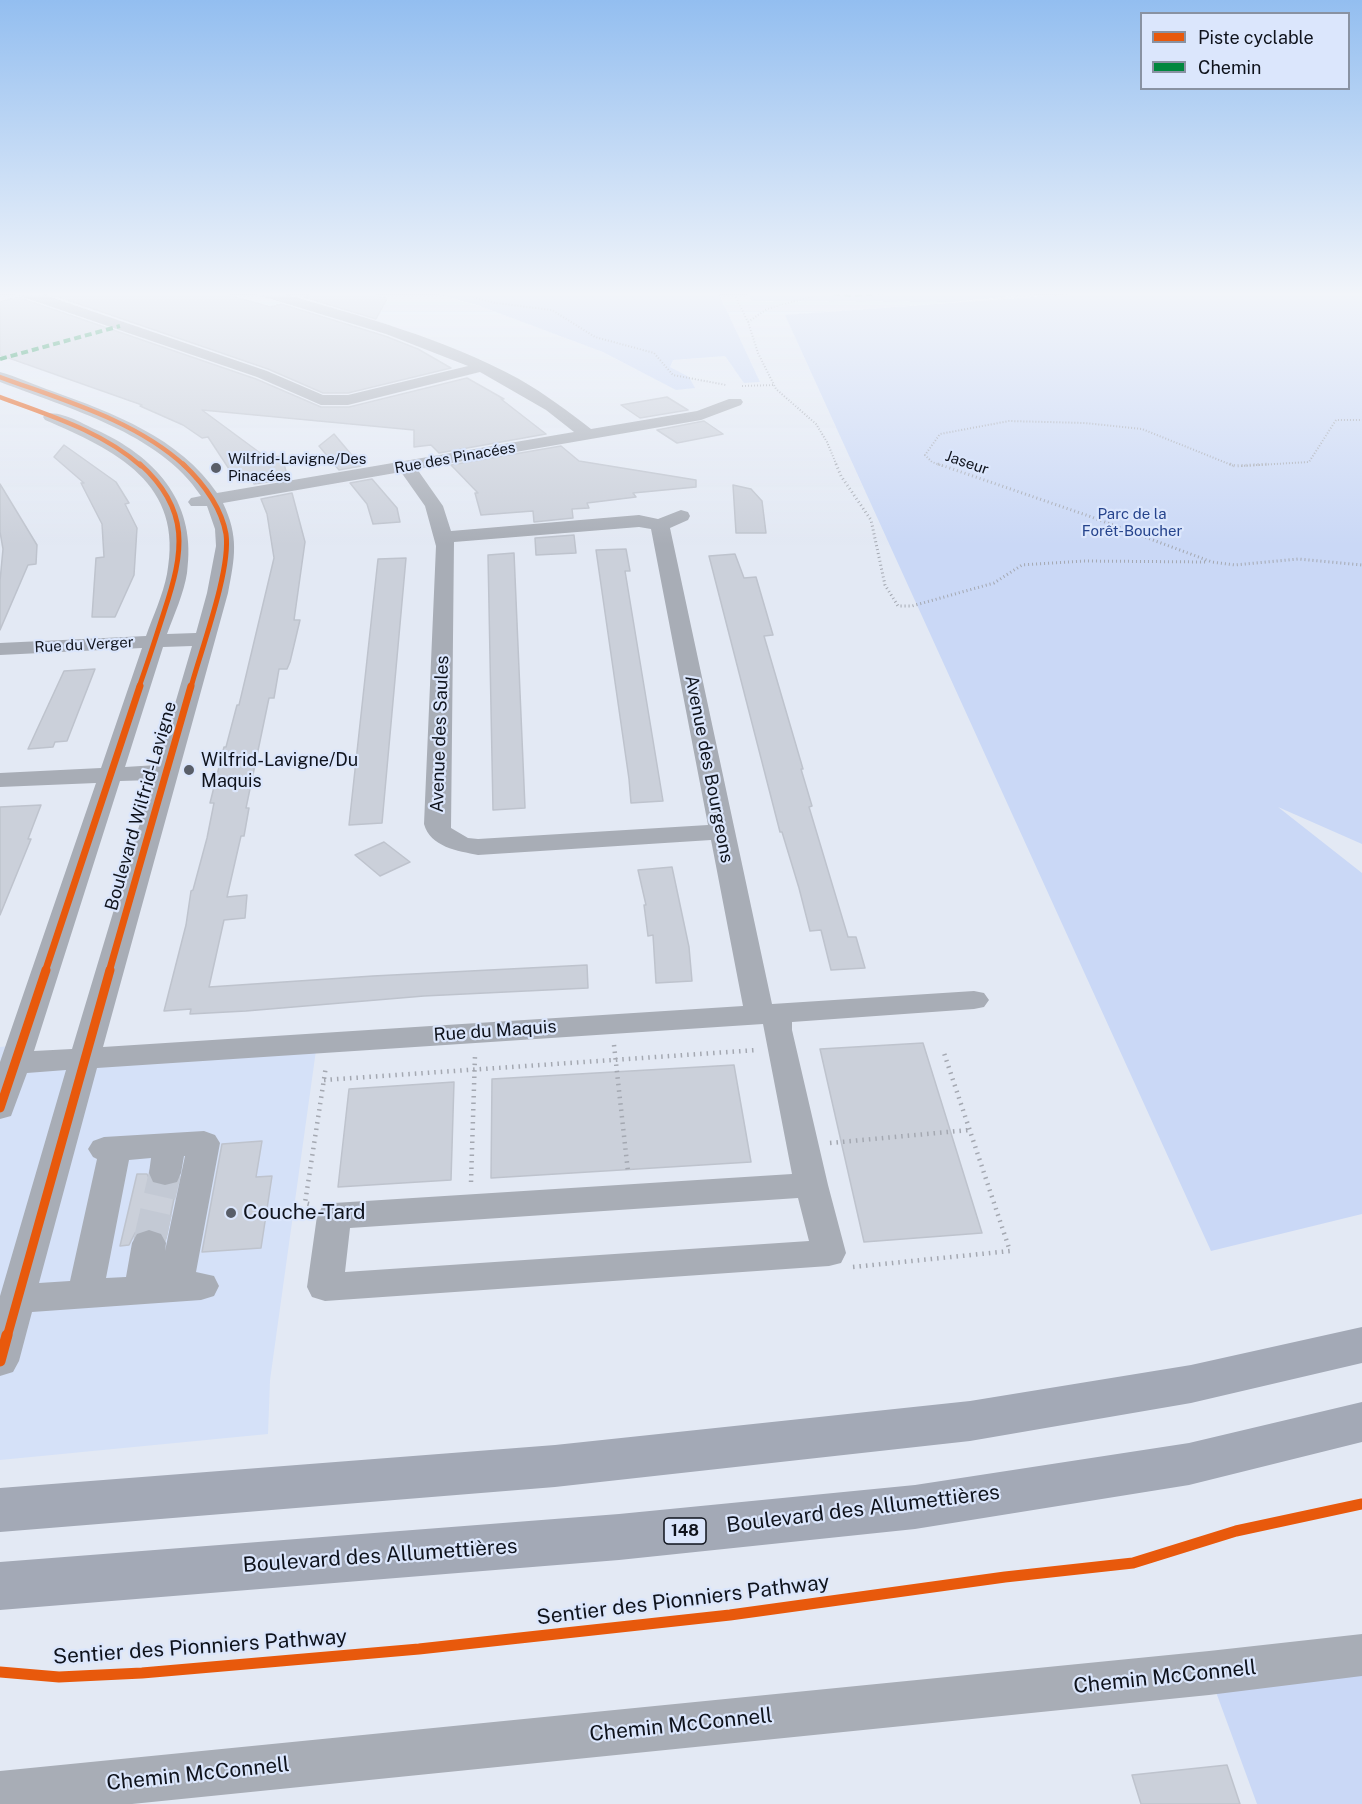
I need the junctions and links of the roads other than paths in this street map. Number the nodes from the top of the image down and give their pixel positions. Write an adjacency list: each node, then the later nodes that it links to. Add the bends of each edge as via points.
1 (267, 376): 2 (street, via 321,400 348,400)
2 (444, 376)
3 (498, 376): 7 (street, via 568,417)
4 (0, 377): 9 (street, Boulevard Wilfrid-Lavigne, via 114,422 155,444 185,464)
5 (734, 394): 7 (street, Rue des Pinacées, via 717,411)
6 (0, 397): 10 (street, Boulevard Wilfrid-Lavigne, via 114,446 145,468)
7 (587, 434): 8 (street, Rue des Pinacées)
8 (406, 467): 9 (street, Rue des Pinacées); 11 (street, Avenue des Saules, via 434,506)
9 (213, 500): 10 (street, Rue des Pinacées); 12 (street, Boulevard Wilfrid-Lavigne, via 227,542)
10 (173, 506): 13 (street, Boulevard Wilfrid-Lavigne, via 181,548)
11 (444, 537): 18 (street, Avenue des Bourgeons, via 671,520); 18 (street, Avenue des Saules, via 447,561 437,824 440,832 461,844 478,847)
12 (205, 639): 13 (street, Rue du Verger); 15 (street, Boulevard Wilfrid-Lavigne)
13 (154, 642): 14 (street, Rue du Verger); 16 (street, Boulevard Wilfrid-Lavigne)
14 (0, 649)
15 (167, 772): 16 (street); 21 (street, Boulevard Wilfrid-Lavigne)
16 (113, 774): 17 (street); 22 (street, Boulevard Wilfrid-Lavigne)
17 (0, 780)
18 (722, 832): 20 (street, Avenue des Bourgeons)
19 (974, 1000): 20 (street, Rue du Maquis)
20 (765, 1023): 21 (street, Rue du Maquis); 24 (street, Avenue des Bourgeons, via 777,1030)
21 (83, 1058): 22 (street, Rue du Maquis); 28 (street, Boulevard Wilfrid-Lavigne)
22 (16, 1063): 23 (street, Boulevard Wilfrid-Lavigne)
23 (0, 1108)
24 (811, 1185): 24 (street, Avenue des Bourgeons, via 470,1207 319,1207 325,1287 829,1253)
25 (149, 1243): 26 (street)
26 (141, 1291): 27 (street); 27 (street, via 188,1287 204,1143 167,1159 109,1149)
27 (86, 1294): 28 (street)
28 (17, 1299): 30 (street, Boulevard Wilfrid-Lavigne)
29 (1362, 1345): 32 (highway, via 1191,1384 970,1421 555,1466)
30 (0, 1361)
31 (1362, 1422): 33 (highway, Boulevard des Allumettières / 148, via 1189,1464 915,1507 619,1537)
32 (0, 1510)
33 (0, 1586)
34 (1362, 1655): 35 (street, Chemin McConnell)
35 (0, 1794)

